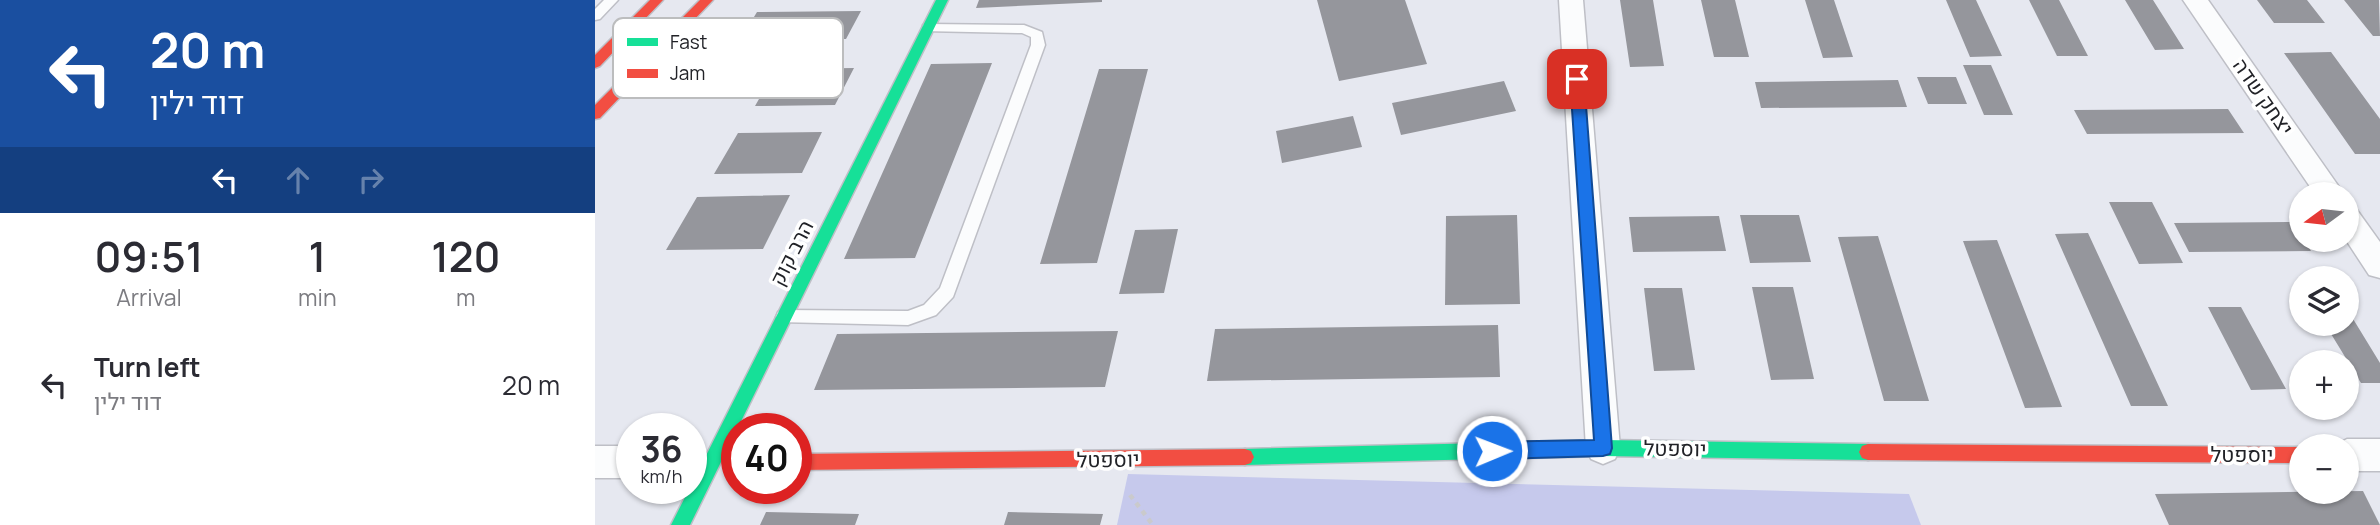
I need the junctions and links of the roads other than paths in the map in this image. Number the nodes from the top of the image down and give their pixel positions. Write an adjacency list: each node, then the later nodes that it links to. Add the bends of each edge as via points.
1 (612, 0): 7 (lane)
2 (657, 0): 8 (street)
3 (707, 0): 9 (street)
4 (942, 0): 10 (street, הרב קוק)
5 (1571, 0): 19 (street)
6 (2195, 0): 15 (street, יצחק שדה)
7 (595, 16)
8 (639, 18)
9 (689, 18)
10 (928, 28): 18 (street, הרב קוק); 18 (lane, via 1024,29 1037,34 1038,45 947,292 930,310 908,318)
11 (613, 45): 12 (street)
12 (595, 63)
13 (613, 96): 14 (street)
14 (595, 114)
15 (2322, 182)
16 (2359, 235): 17 (street)
17 (2380, 266)
18 (784, 317): 22 (street, הרב קוק)
19 (1603, 448): 20 (street, יוספטל); 23 (street, יוספטל, via 1103,461)
20 (2289, 455)
21 (616, 462): 24 (street)
22 (713, 462): 25 (street, הרב קוק)
23 (812, 462)
24 (595, 463)
25 (680, 525)

